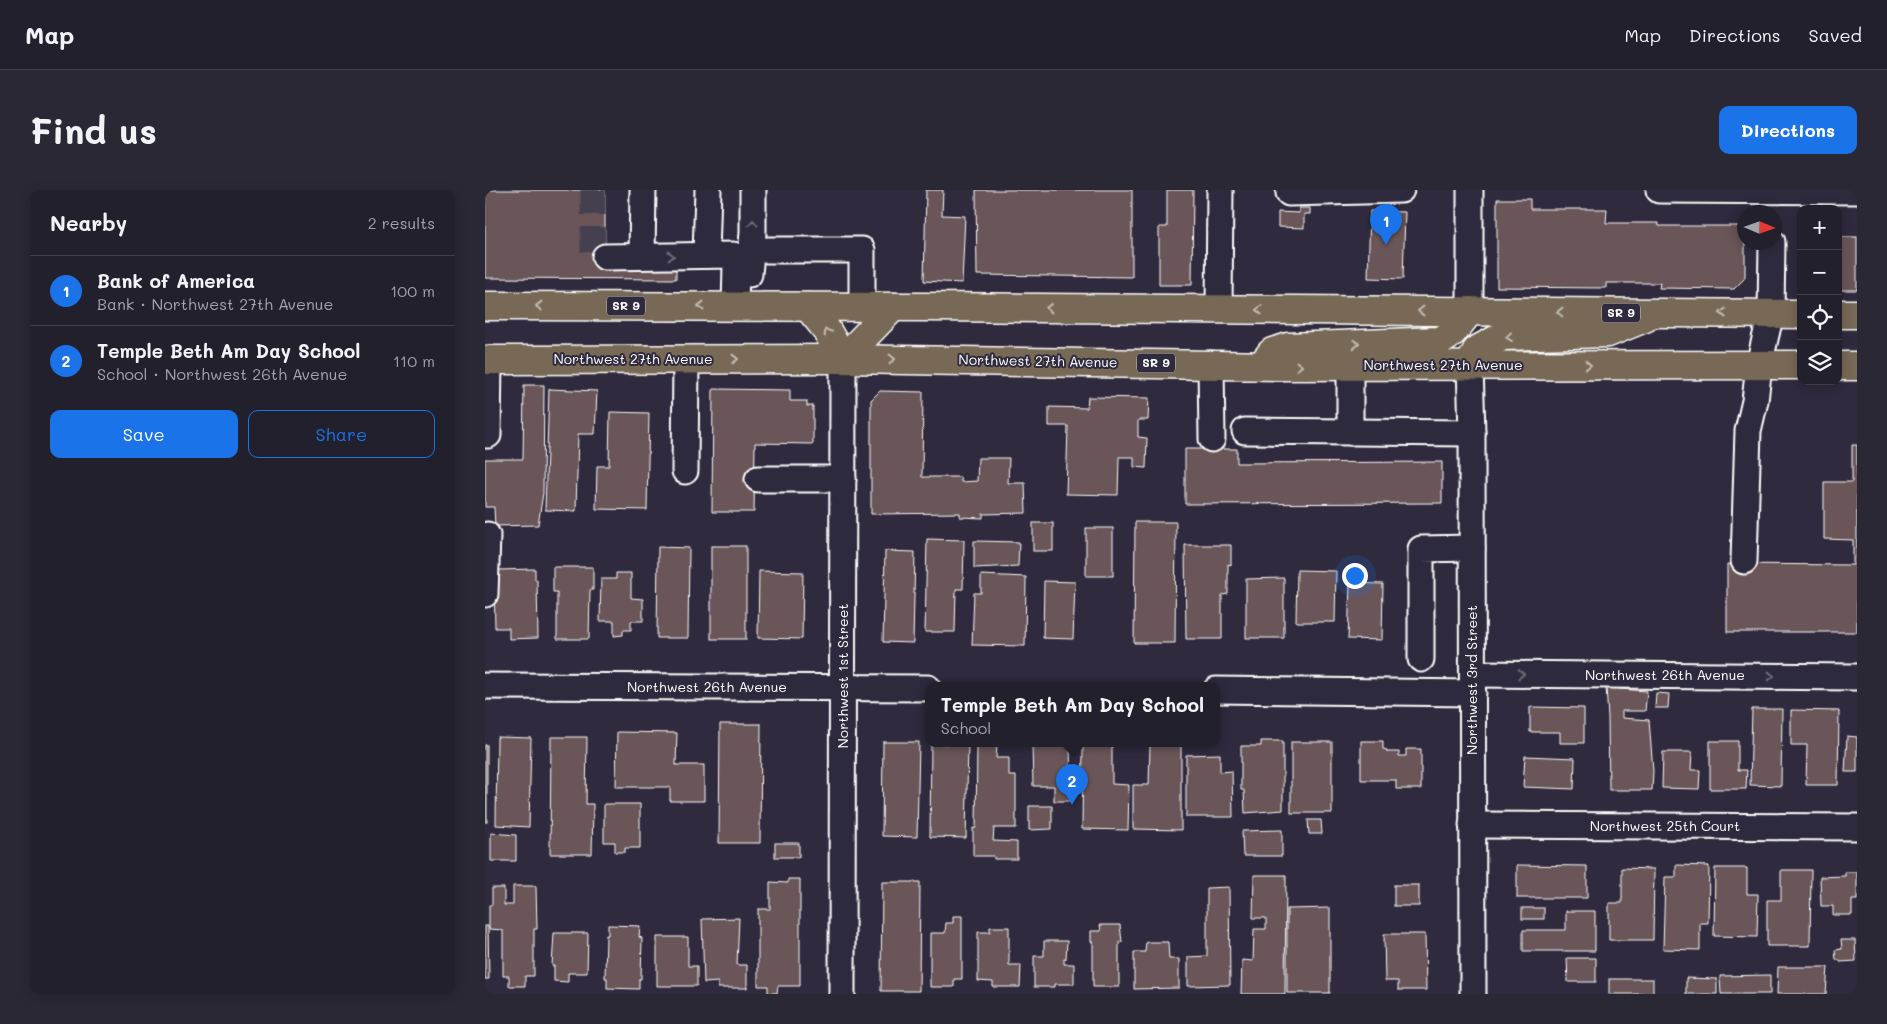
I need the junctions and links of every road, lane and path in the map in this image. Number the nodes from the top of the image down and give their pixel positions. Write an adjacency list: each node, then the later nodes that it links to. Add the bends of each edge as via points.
1 (643, 190): 14 (street)
2 (707, 190): 13 (street)
3 (753, 190): 18 (street, one-way to 3, via 753,233)
4 (1221, 190): 21 (street)
5 (1401, 190): 9 (street)
6 (1470, 190): 22 (street)
7 (1659, 190): 10 (street)
8 (1857, 191): 10 (street)
9 (1289, 193)
10 (1773, 198)
11 (767, 250): 16 (street, via 862,250)
12 (1772, 250): 24 (street)
13 (706, 255): 14 (street, one-way to 13); 18 (street, via 729,254 735,258)
14 (643, 256): 15 (street)
15 (605, 258)
16 (862, 299)
17 (485, 306): 18 (highway, SR 9, one-way to 17)
18 (742, 307): 19 (highway, SR 9)
19 (808, 307): 20 (highway, SR 9); 29 (highway, one-way to 19, via 826,329)
20 (893, 307): 21 (highway, SR 9, one-way to 20); 29 (highway)
21 (1219, 309): 22 (highway, SR 9, one-way to 21)
22 (1470, 311): 23 (highway, SR 9, one-way to 22); 32 (highway, one-way to 22, via 1272,352 1287,347 1439,341 1450,335)
23 (1659, 313): 24 (highway, SR 9, one-way to 23); 33 (highway, one-way to 33, via 1608,333 1503,336 1477,350)
24 (1771, 313): 25 (highway, SR 9); 34 (street)
25 (1797, 314)
26 (1842, 314): 27 (highway)
27 (1857, 314)
28 (686, 359): 29 (highway, Northwest 27th Avenue / SR 9, one-way to 29); 30 (highway, Northwest 27th Avenue / SR 9); 44 (street)
29 (843, 359): 31 (highway, Northwest 27th Avenue / SR 9, one-way to 31); 46 (street, Northwest 1st Street)
30 (487, 360): 42 (street, via 488,435)
31 (1211, 364): 32 (highway, Northwest 27th Avenue / SR 9); 43 (street)
32 (1262, 365): 36 (highway, Northwest 27th Avenue / SR 9, one-way to 36)
33 (1469, 365): 34 (highway, Northwest 27th Avenue / SR 9, one-way to 34); 36 (highway, Northwest 27th Avenue / SR 9); 41 (street, Northwest 3rd Street)
34 (1759, 365): 35 (highway, Northwest 27th Avenue / SR 9); 49 (street, via 1748,431)
35 (1797, 365)
36 (1350, 366): 40 (street)
37 (1842, 366): 38 (highway)
38 (1857, 366)
39 (1245, 431): 40 (street)
40 (1350, 432): 41 (street)
41 (1472, 433): 48 (street, Northwest 3rd Street)
42 (485, 435)
43 (1212, 439)
44 (685, 470)
45 (757, 479): 46 (street)
46 (843, 479): 55 (street, Northwest 1st Street)
47 (487, 535): 50 (street)
48 (1472, 548): 51 (street, via 1421,549); 53 (street, Northwest 3rd Street)
49 (1744, 561)
50 (485, 594)
51 (1421, 659)
52 (1857, 677): 53 (street, Northwest 26th Avenue, one-way to 52)
53 (1473, 683): 57 (street, Northwest 26th Avenue); 58 (street, Northwest 3rd Street)
54 (485, 686): 55 (street, Northwest 26th Avenue)
55 (843, 687): 56 (street, Northwest 26th Avenue); 60 (street, Northwest 1st Street)
56 (925, 688)
57 (1220, 690)
58 (1472, 825): 59 (street, Northwest 25th Court); 61 (street, Northwest 3rd Street)
59 (1857, 827)
60 (842, 994)
61 (1473, 994)

